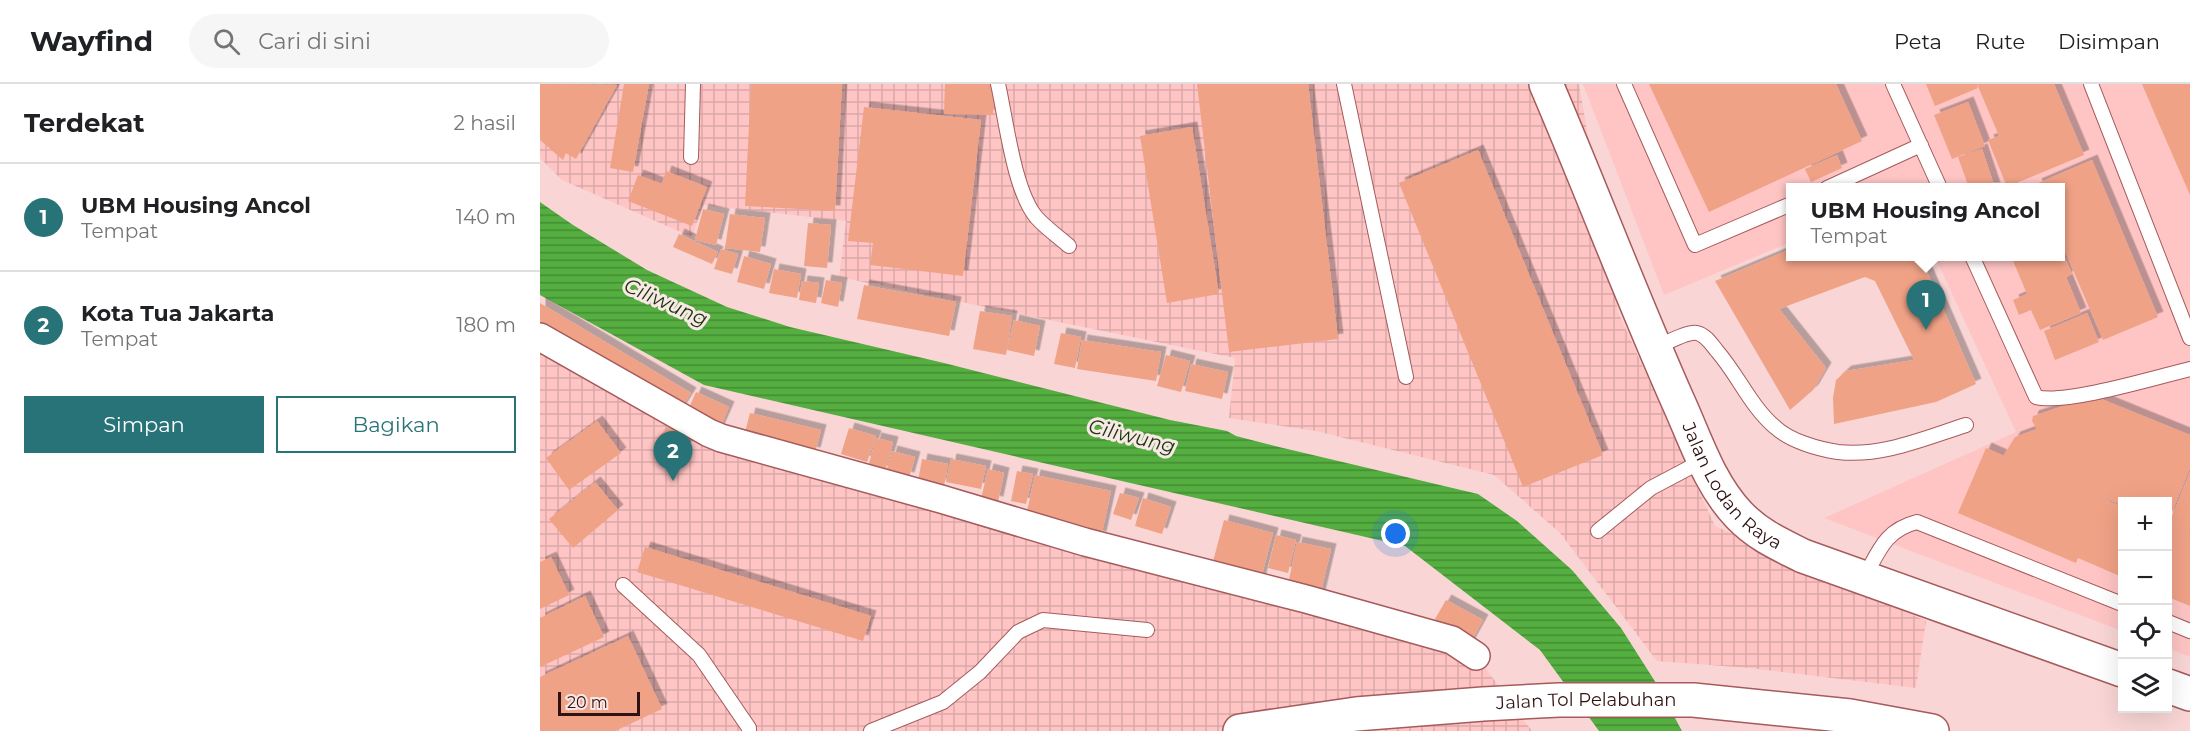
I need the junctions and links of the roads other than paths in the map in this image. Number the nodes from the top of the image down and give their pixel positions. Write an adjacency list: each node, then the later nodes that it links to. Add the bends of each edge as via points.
1 (693, 84): 9 (lane)
2 (998, 84): 13 (lane, via 1024,197 1036,218)
3 (1344, 84): 19 (lane)
4 (1546, 84): 17 (highway, Jalan Lodan Raya)
5 (1624, 84): 12 (lane, via 1695,245)
6 (1893, 84): 8 (lane)
7 (2091, 84): 16 (lane)
8 (1921, 145): 10 (lane); 11 (lane)
9 (692, 157)
10 (1838, 183)
11 (1938, 183)
12 (1786, 206)
13 (1070, 246)
14 (1974, 261): 18 (lane, via 2036,397 2082,395)
15 (540, 337): 29 (street, via 721,438 1085,542 1452,640)
16 (2190, 338)
17 (1654, 348): 20 (lane, via 1692,333 1700,334 1731,367 1775,428 1811,445 1838,452 1876,452); 21 (highway, Jalan Lodan Raya)
18 (2190, 369)
19 (1406, 377)
20 (1966, 425)
21 (1704, 460): 22 (lane, via 1651,488); 23 (highway, Jalan Lodan Raya, via 1717,487 1762,536)
22 (1598, 531)
23 (1864, 578): 25 (lane, via 1884,542 1900,527 1917,522); 30 (highway, Jalan Lodan Raya)
24 (623, 585): 33 (lane, via 699,655)
25 (2118, 602)
26 (2172, 624): 28 (lane)
27 (1147, 630): 34 (lane, via 1043,620 1018,632 980,672 943,702)
28 (2190, 631)
29 (1476, 656)
30 (2118, 669)
31 (2172, 687): 32 (highway)
32 (2190, 694)
33 (749, 731)
34 (871, 731)
35 (1240, 731): 36 (highway, Jalan Tol Pelabuhan, via 1356,714 1559,700 1681,700 1850,716)
36 (1932, 731)

